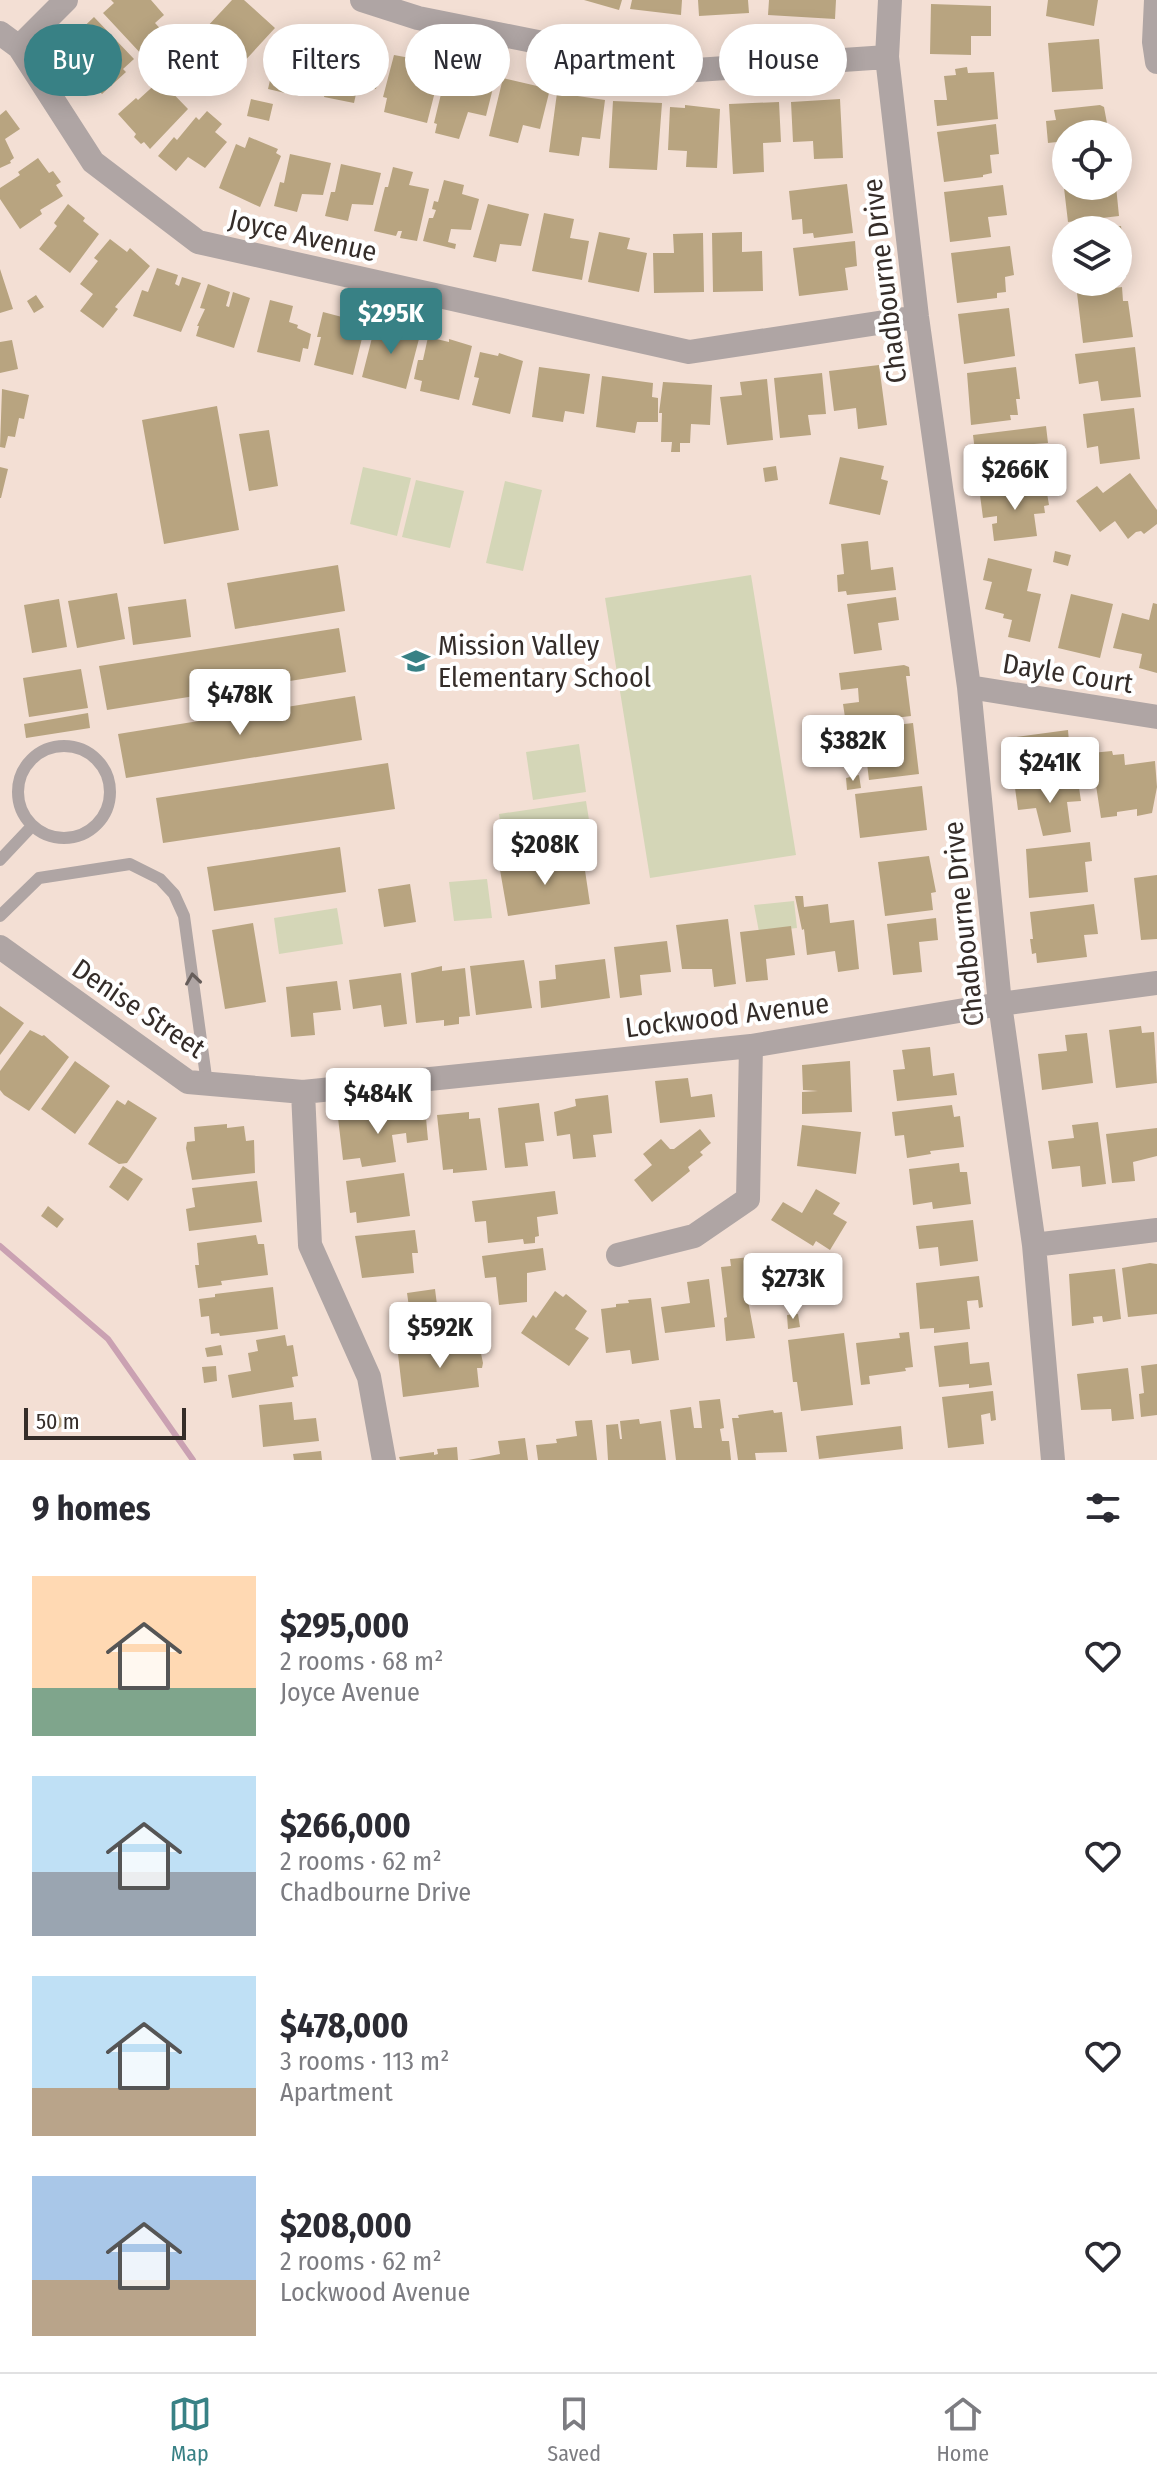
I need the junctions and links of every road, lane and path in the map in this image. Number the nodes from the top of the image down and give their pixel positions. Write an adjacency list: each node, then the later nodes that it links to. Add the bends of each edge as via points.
1 (66, 0): 5 (street)
2 (362, 0): 6 (street, via 418,18 682,71)
3 (890, 0): 6 (street, Chadbourne Drive)
4 (1156, 0): 7 (street)
5 (10, 40): 8 (street, Joyce Avenue, via 93,162 198,242 689,352)
6 (887, 57): 8 (street, Chadbourne Drive)
7 (1157, 62)
8 (917, 317): 9 (street, Chadbourne Drive)
9 (969, 687): 10 (street, Dayle Court); 16 (street, Chadbourne Drive)
10 (1157, 717)
11 (32, 826): 11 (lane, via 44,834 73,838 99,823 107,811 109,782 94,757 65,746 35,756 25,768 18,798); 12 (lane)
12 (0, 860)
13 (0, 916): 18 (lane, one-way to 13, via 184,916 160,879 130,864 39,878)
14 (0, 947): 18 (street, Denise Street, via 188,1082)
15 (1157, 983): 16 (street, Lockwood Avenue)
16 (1000, 1004): 17 (street, Lockwood Avenue); 21 (street, Chadbourne Drive)
17 (751, 1046): 19 (street, Lockwood Avenue); 22 (street, via 748,1199 694,1236)
18 (207, 1084): 19 (street, Denise Street)
19 (303, 1092): 23 (street, via 310,1245 369,1377)
20 (1157, 1230): 21 (street)
21 (1034, 1245): 24 (street, Chadbourne Drive)
22 (618, 1255)
23 (384, 1460)
24 (1053, 1460)

